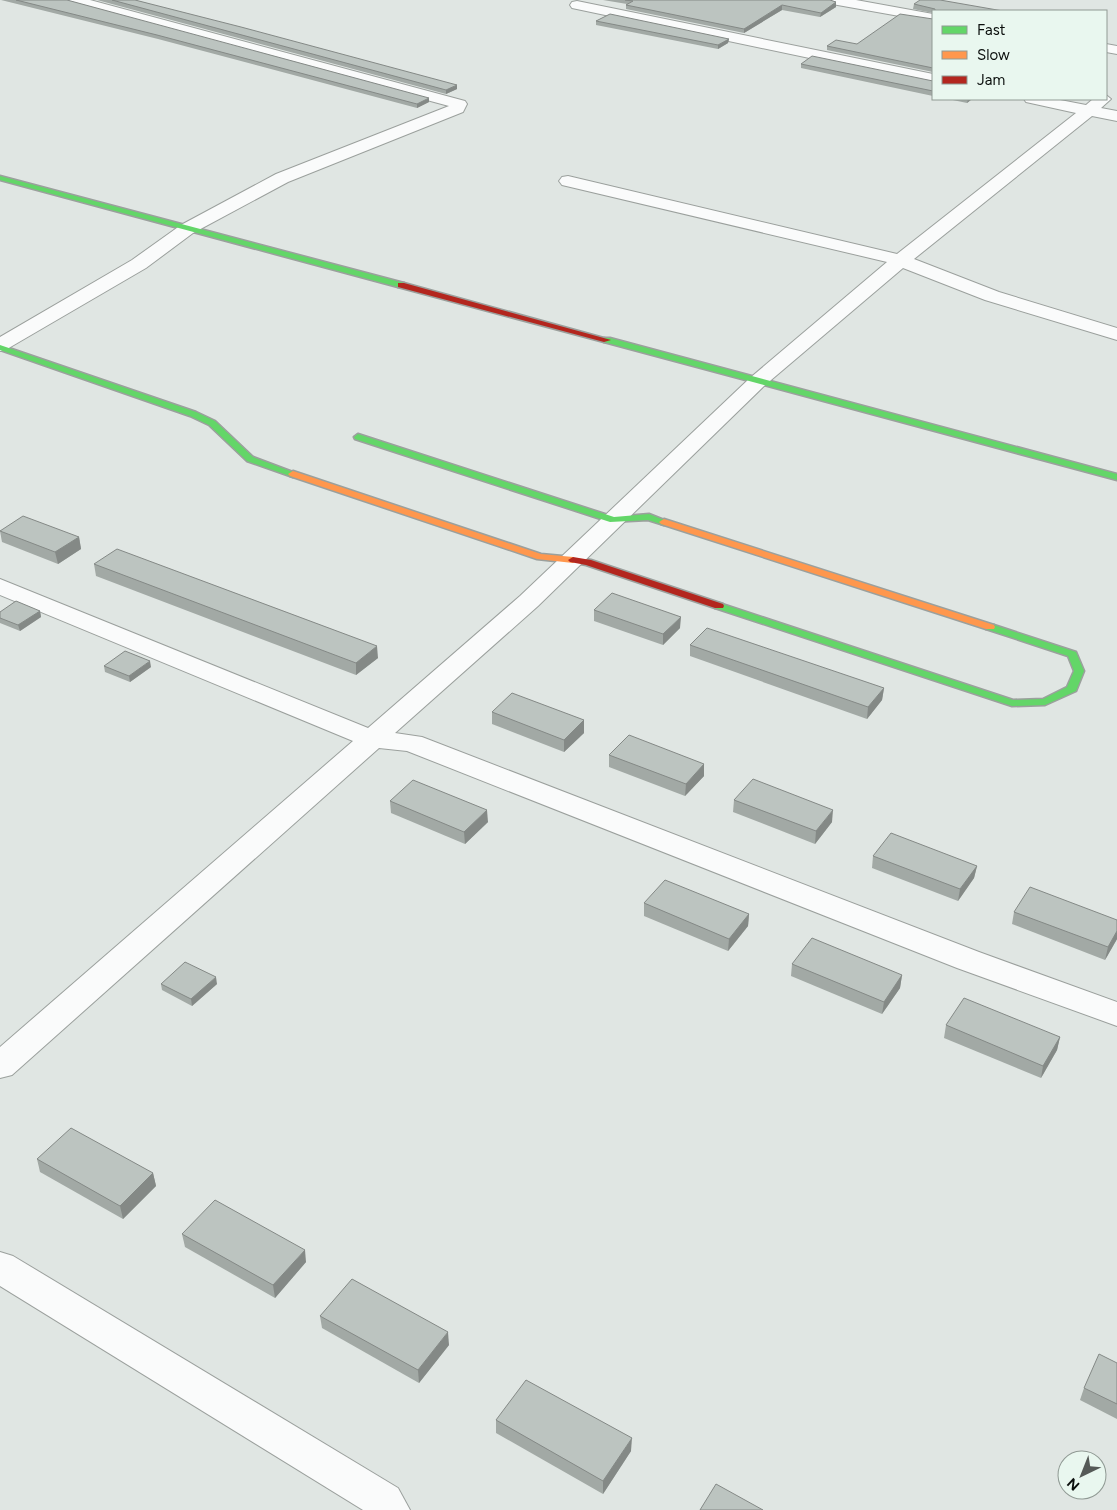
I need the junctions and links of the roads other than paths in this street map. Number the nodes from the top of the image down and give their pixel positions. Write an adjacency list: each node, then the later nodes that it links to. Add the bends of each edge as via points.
1 (74, 0): 13 (street, via 459,104 457,109 282,178)
2 (832, 0): 4 (street)
3 (577, 5): 5 (street)
4 (932, 18)
5 (932, 78)
6 (1117, 88): 7 (street)
7 (1107, 96)
8 (1054, 100): 9 (street)
9 (1099, 102): 10 (street); 14 (street)
10 (1117, 116)
11 (0, 178): 13 (street)
12 (568, 181): 14 (street)
13 (187, 229): 16 (street, via 139,264); 17 (street)
14 (901, 260): 15 (street, via 992,296); 17 (street)
15 (1117, 334)
16 (0, 346): 21 (street, via 193,414 212,423 250,460 540,557)
17 (757, 382): 19 (street); 20 (street)
18 (358, 437): 20 (street)
19 (1117, 477)
20 (613, 520): 21 (street); 21 (street, via 649,517 1063,651 1072,654 1079,671 1072,689 1045,702 1012,704 588,562)
21 (570, 561): 23 (street)
22 (0, 586): 23 (street)
23 (371, 739): 24 (street, via 412,743 968,960); 25 (street)
24 (1117, 1014)
25 (4, 1057)
26 (0, 1266): 27 (street, via 384,1501)
27 (390, 1510)

